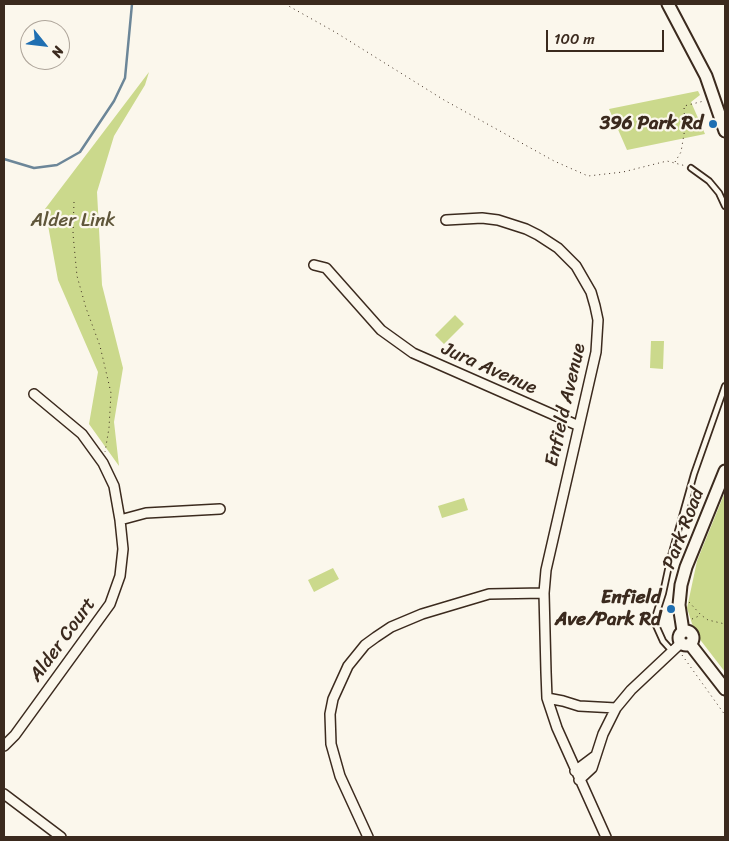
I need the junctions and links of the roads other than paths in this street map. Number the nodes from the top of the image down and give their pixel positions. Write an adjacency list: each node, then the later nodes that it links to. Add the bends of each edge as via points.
1 (668, 4): 2 (street, via 706,76)
2 (725, 131)
3 (691, 168): 4 (lane, via 710,182)
4 (725, 206)
5 (446, 220): 9 (street, Enfield Avenue, via 482,218 526,229 550,241 576,266 591,292 598,320 596,352)
6 (314, 265): 9 (street, Jura Avenue, via 326,268 381,330 413,353)
7 (725, 386): 15 (lane, via 694,474 654,621 663,641)
8 (34, 394): 12 (street, Alder Court, via 82,434 103,463 114,486)
9 (579, 426): 13 (street, Enfield Avenue, via 549,555)
10 (725, 471): 14 (street, Park Road, via 681,585 679,605 683,631 678,637)
11 (220, 509): 12 (street, via 146,513)
12 (120, 520): 19 (street, Alder Court, via 123,550 120,576 110,604)
13 (544, 593): 17 (street, Enfield Avenue); 23 (street, via 489,594 422,614 376,637 348,666 333,699 330,744 340,776)
14 (685, 643): 15 (street); 16 (street)
15 (672, 651): 18 (street)
16 (725, 689)
17 (547, 698): 18 (street, via 579,706); 20 (street, Enfield Avenue, via 556,728)
18 (616, 708): 20 (street, via 596,754)
19 (4, 746)
20 (577, 775): 24 (street, Enfield Avenue)
21 (4, 794): 22 (street)
22 (60, 837)
23 (368, 837)
24 (606, 837)

